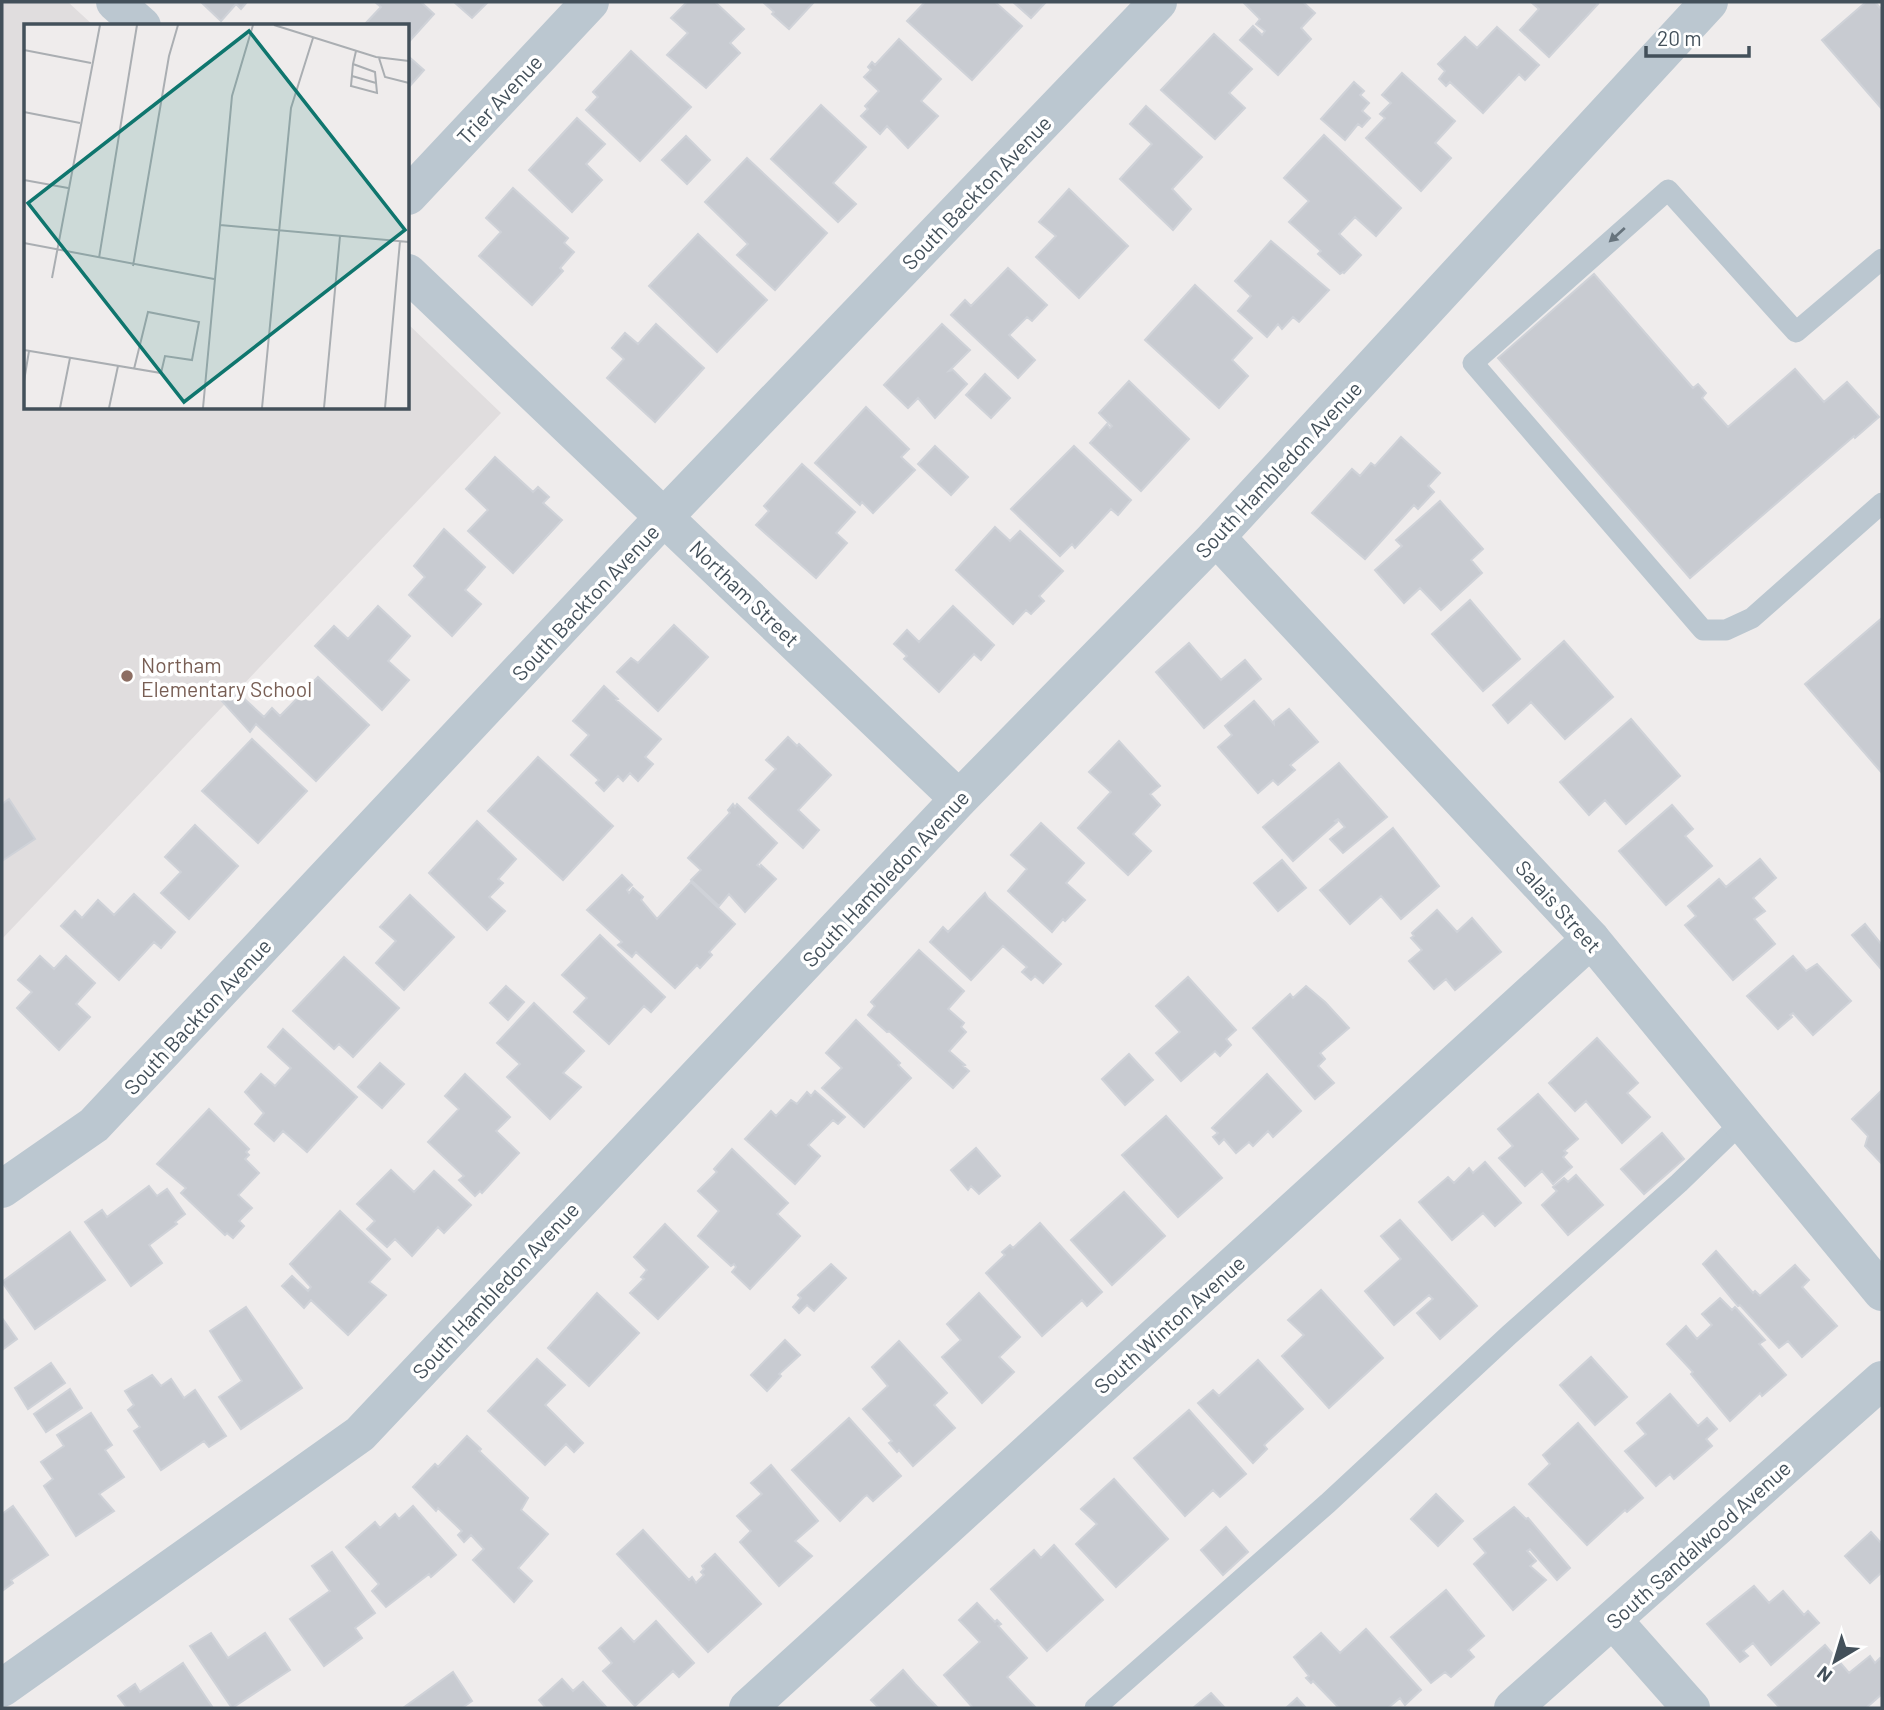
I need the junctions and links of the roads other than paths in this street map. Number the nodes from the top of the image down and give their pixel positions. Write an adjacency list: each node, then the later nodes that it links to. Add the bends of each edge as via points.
1 (115, 2): 5 (street)
2 (590, 2): 6 (street, Trier Avenue)
3 (1158, 2): 10 (street, South Backton Avenue)
4 (1709, 2): 11 (street, South Hambledon Avenue)
5 (140, 24)
6 (410, 194)
7 (1882, 259): 9 (lane, one-way to 9, via 1796,332 1668,190 1474,363 1703,630 1726,630 1752,618)
8 (410, 275): 10 (street, Northam Street)
9 (1882, 503)
10 (665, 516): 12 (street, Northam Street); 15 (street, South Backton Avenue, via 94,1125)
11 (1216, 537): 12 (street, South Hambledon Avenue); 13 (street, Salais Street)
12 (959, 799): 19 (street, South Hambledon Avenue, via 360,1434)
13 (1591, 939): 14 (street, Salais Street); 20 (street, South Winton Avenue)
14 (1742, 1122): 16 (street, Salais Street); 21 (lane, via 1328,1503)
15 (2, 1189)
16 (1882, 1292)
17 (1882, 1380): 18 (street, South Sandalwood Avenue)
18 (1613, 1620): 22 (street, South Sandalwood Avenue); 23 (street)
19 (2, 1688)
20 (748, 1708)
21 (1095, 1708)
22 (1513, 1708)
23 (1691, 1708)

